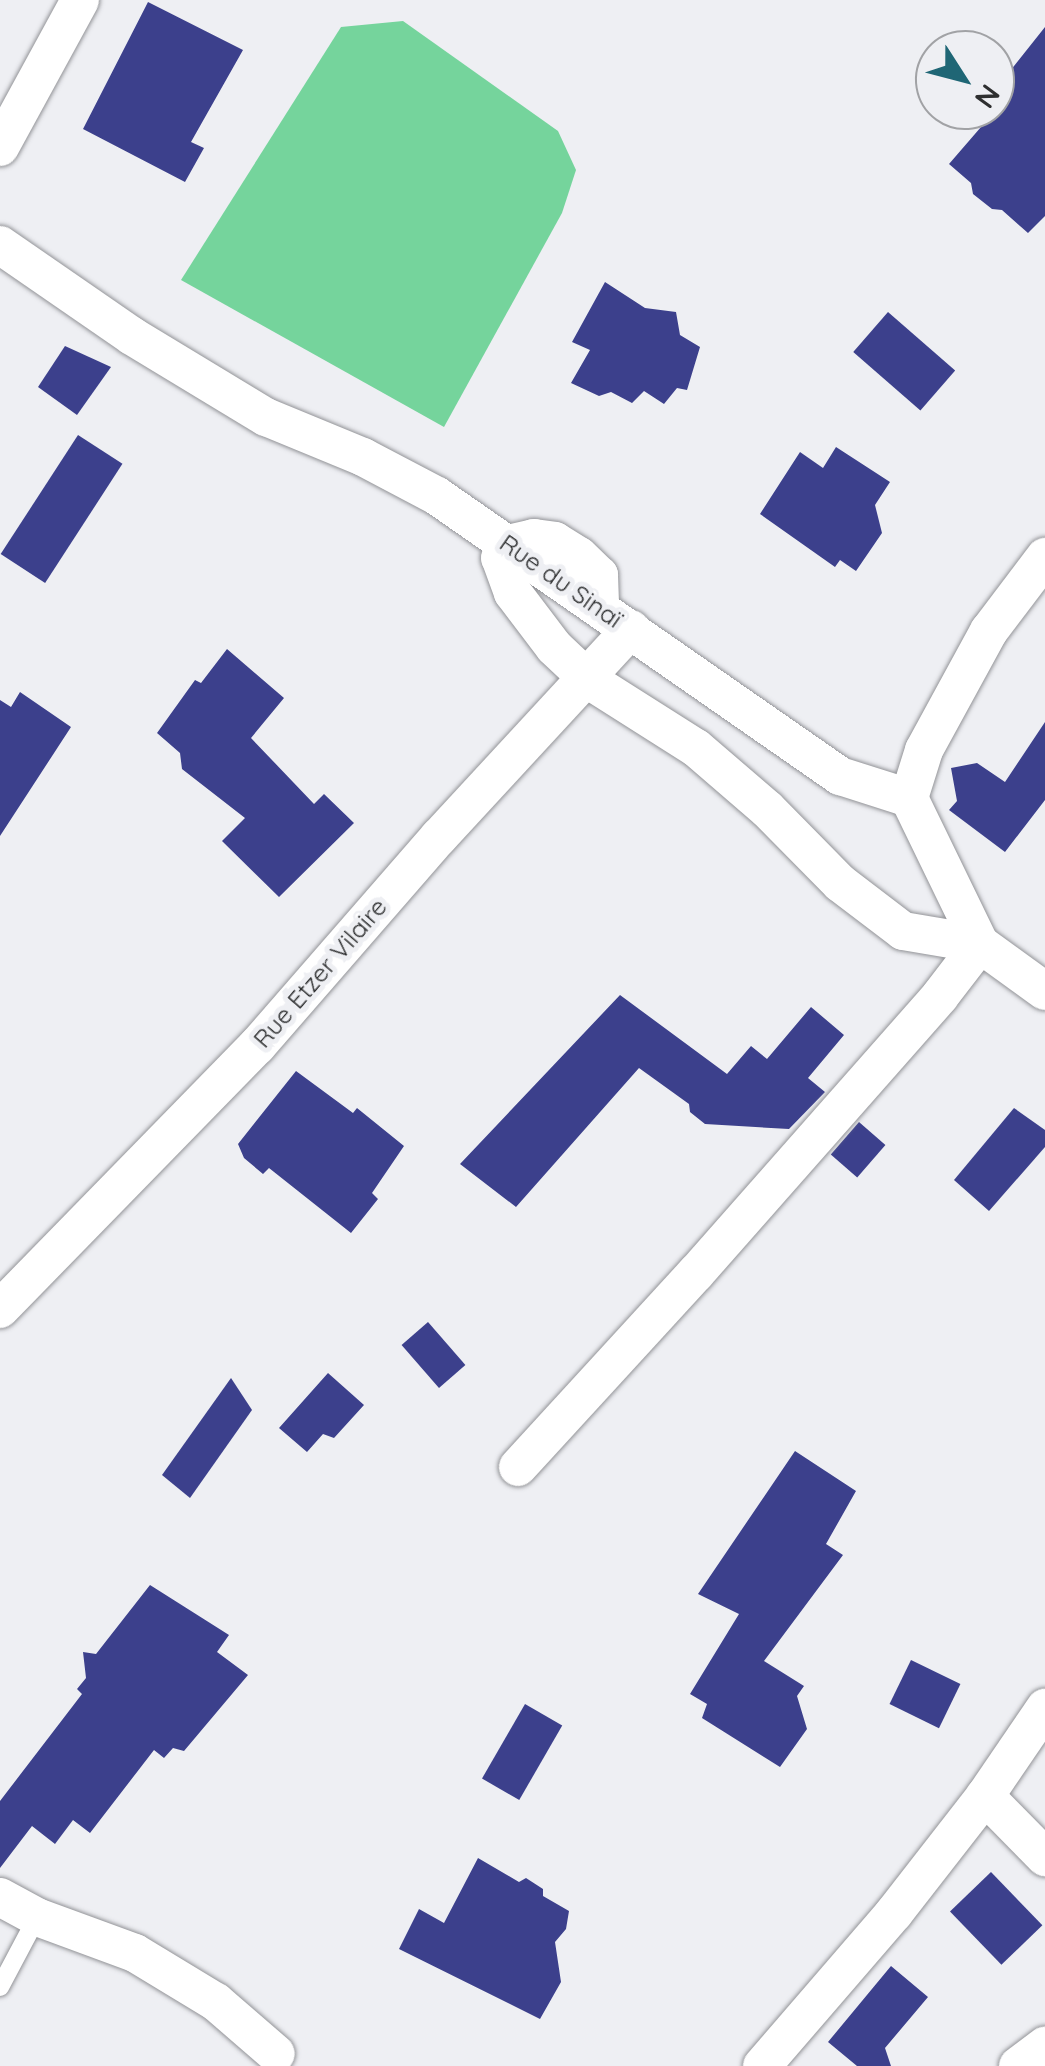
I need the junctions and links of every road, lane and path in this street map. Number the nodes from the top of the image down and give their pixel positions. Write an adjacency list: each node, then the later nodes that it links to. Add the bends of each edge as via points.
1 (80, 0): 2 (street)
2 (0, 146)
3 (0, 245): 4 (street, Rue du Sinaï, via 266,417 438,496)
4 (508, 544): 6 (street, Rue du Sinaï); 7 (street, via 500,558 513,593)
5 (1045, 557): 8 (street, via 990,631 924,750)
6 (631, 629): 7 (street, Rue Etzer Vilaire); 8 (street, Rue du Sinaï, via 840,776)
7 (589, 680): 9 (street, via 696,748 840,883 903,931); 11 (street, Rue Etzer Vilaire, via 548,716 257,1046)
8 (909, 798): 9 (street)
9 (980, 944): 10 (street); 12 (street)
10 (1045, 991)
11 (0, 1309)
12 (518, 1467)
13 (1045, 1708): 14 (street)
14 (985, 1796): 15 (street); 21 (street)
15 (1045, 1858)
16 (0, 1897): 17 (street)
17 (37, 1917): 18 (lane); 20 (street, via 135,1953 216,2002)
18 (0, 1986)
19 (1045, 2046): 22 (street)
20 (276, 2054)
21 (762, 2066)
22 (1018, 2066)

